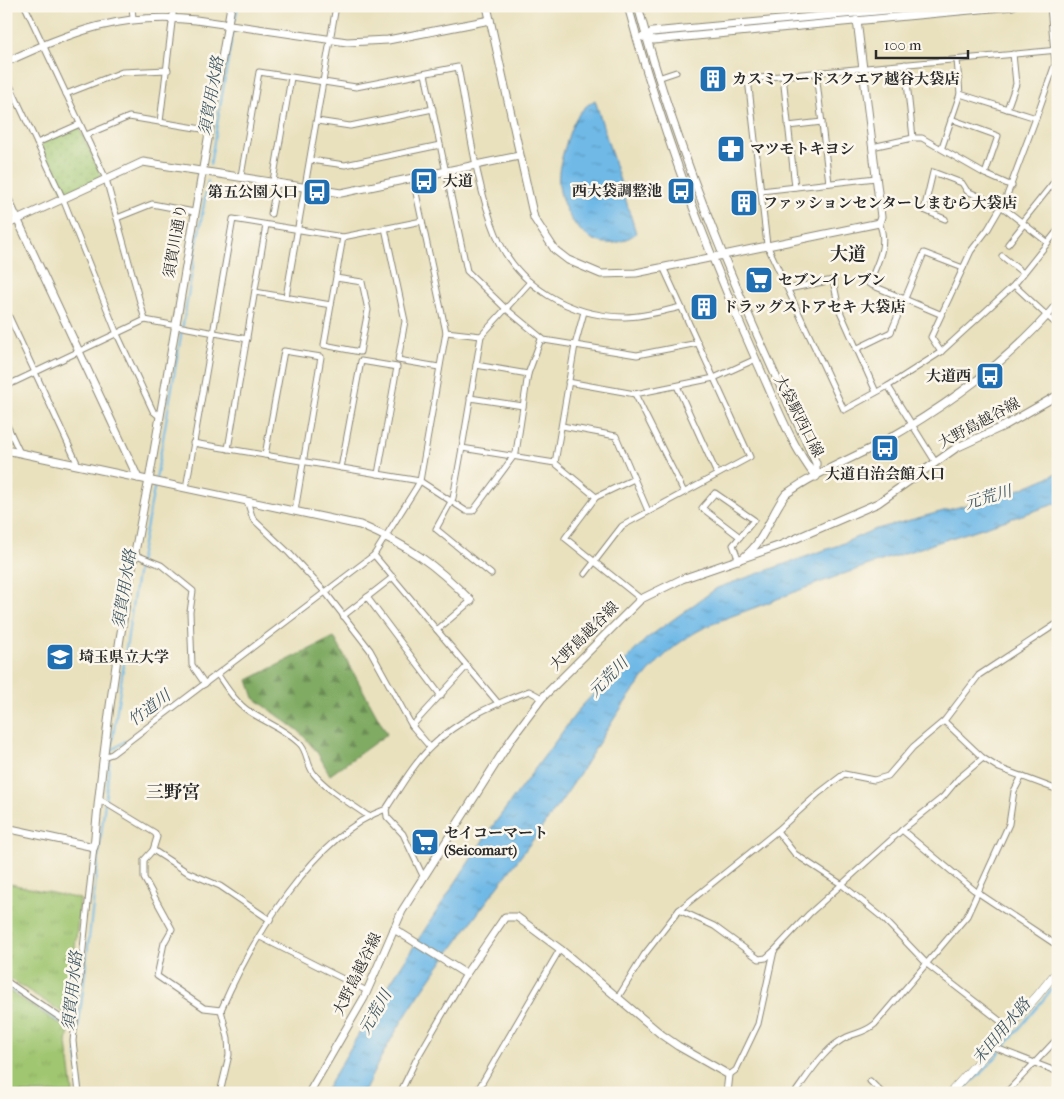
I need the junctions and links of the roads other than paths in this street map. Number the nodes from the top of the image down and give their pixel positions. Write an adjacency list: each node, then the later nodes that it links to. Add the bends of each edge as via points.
1 (25, 6): 20 (street)
2 (132, 6): 14 (street)
3 (174, 6): 13 (street)
4 (230, 6): 16 (street, 須賀川通り)
5 (336, 6): 19 (street)
6 (487, 6): 15 (street)
7 (628, 6): 18 (street, 大袋駅西口線)
8 (638, 6): 17 (street, 大袋駅西口線)
9 (930, 6): 12 (street)
10 (1013, 6): 12 (street)
11 (1050, 6): 21 (street)
12 (856, 13): 17 (street, via 652,32); 26 (street)
13 (174, 17): 14 (street); 16 (street); 27 (street)
14 (132, 18): 20 (street, via 98,25)
15 (490, 20): 19 (street, via 388,40); 54 (street)
16 (227, 25): 19 (street); 47 (street, 須賀川通り)
17 (646, 37): 18 (street); 34 (street, 大袋駅西口線)
18 (637, 38): 93 (street, 大袋駅西口線, via 668,138)
19 (331, 41): 35 (street)
20 (44, 45): 24 (street); 36 (street)
21 (1056, 50): 22 (street); 40 (street, via 1055,64)
22 (1014, 54): 23 (street); 38 (street, via 1016,84)
23 (957, 60): 25 (street); 37 (street)
24 (6, 62)
25 (904, 64): 26 (street); 49 (street)
26 (864, 68): 29 (street); 52 (street)
27 (168, 70): 36 (street, via 122,72); 43 (street)
28 (676, 72): 34 (street)
29 (816, 73): 31 (street); 44 (street)
30 (426, 74): 35 (street, via 356,87); 39 (street); 56 (street, via 458,67)
31 (783, 76): 46 (street); 70 (street, via 748,79)
32 (6, 77): 50 (street)
33 (290, 78): 35 (street); 61 (street, via 258,72); 65 (street)
34 (658, 78): 91 (street, 大袋駅西口線)
35 (323, 82): 42 (street)
36 (66, 94): 45 (street)
37 (960, 94): 38 (street); 41 (street)
38 (1006, 109): 40 (street)
39 (433, 110): 42 (street, via 350,126); 51 (street)
40 (1036, 118): 67 (street)
41 (951, 119): 53 (street); 60 (street, via 998,136)
42 (317, 121): 55 (street)
43 (160, 122): 47 (street); 48 (street, via 129,117)
44 (822, 122): 46 (street); 66 (street)
45 (80, 124): 48 (street); 50 (street)
46 (788, 126): 69 (street)
47 (208, 130): 57 (street, 須賀川通り)
48 (86, 136): 63 (street)
49 (913, 138): 52 (street); 53 (street, via 922,138)
50 (37, 143): 72 (street)
51 (440, 145): 55 (street, via 345,165); 59 (street)
52 (872, 147): 62 (street)
53 (942, 147): 60 (street)
54 (519, 156): 56 (street); 95 (street, via 534,218 555,250 583,268 601,274)
55 (310, 160): 68 (street)
56 (478, 165): 59 (street); 98 (street, via 495,234 513,264)
57 (202, 170): 61 (street); 63 (street, via 143,162); 74 (street, 須賀川通り)
58 (1058, 170): 81 (street, via 1054,182)
59 (446, 172): 64 (street); 107 (street, via 467,271)
60 (985, 174): 67 (street)
61 (241, 176): 65 (street)
62 (876, 178): 66 (street); 80 (street)
63 (106, 179): 72 (street); 76 (street)
64 (413, 179): 68 (street, via 346,193); 79 (street)
65 (275, 182): 68 (street); 75 (street)
66 (829, 183): 69 (street)
67 (1012, 186): 73 (street)
68 (305, 187): 85 (street)
69 (796, 187): 70 (street)
70 (762, 191): 90 (street)
71 (6, 194): 78 (street)
72 (63, 199): 78 (street); 117 (street)
73 (1001, 206): 77 (street, via 967,191 962,183 933,172 924,210); 81 (street); 94 (street, via 988,230 970,251)
74 (194, 212): 76 (street, via 152,204); 113 (street, 須賀川通り)
75 (271, 214)
76 (117, 218): 112 (street)
77 (945, 219)
78 (18, 220): 83 (street); 124 (street)
79 (422, 221): 84 (street); 116 (street)
80 (879, 223): 90 (street); 103 (street, via 884,245 869,284)
81 (1023, 223): 88 (street); 89 (street)
82 (266, 224): 85 (street); 101 (street); 115 (street, via 233,219)
83 (6, 225)
84 (385, 228): 87 (street); 128 (street, via 405,321 398,360)
85 (298, 230): 87 (street); 102 (street)
86 (1058, 230): 88 (street)
87 (343, 237): 97 (street)
88 (1048, 242): 96 (street)
89 (1008, 244)
90 (768, 246): 91 (street); 100 (street)
91 (722, 256): 93 (street); 159 (street, 大袋駅西口線, via 816,464)
92 (1002, 256): 96 (street)
93 (712, 258): 95 (street); 126 (street, 大袋駅西口線)
94 (963, 268): 103 (street, via 924,252); 110 (street)
95 (664, 269): 106 (street)
96 (1023, 273): 99 (street)
97 (336, 278): 105 (street); 105 (street, via 362,282 368,310 360,352 324,346)
98 (530, 282): 107 (street); 109 (street, via 550,296)
99 (1014, 285): 111 (street); 125 (street)
100 (788, 289): 123 (street, via 832,280 838,309); 136 (street, via 844,410)
101 (255, 292): 102 (street); 119 (street)
102 (286, 297): 105 (street)
103 (905, 300): 110 (street); 123 (street, via 891,332)
104 (1058, 303): 111 (street)
105 (331, 305)
106 (681, 307): 109 (street, via 631,316); 121 (street)
107 (505, 308): 118 (street); 120 (street)
108 (6, 310): 129 (street)
109 (584, 312): 122 (street)
110 (940, 314): 125 (street, via 931,337)
111 (1047, 316): 114 (street); 143 (street, via 972,384)
112 (145, 320): 113 (street); 117 (street)
113 (175, 326): 115 (street); 141 (street, 須賀川通り)
114 (1058, 326)
115 (213, 332): 119 (street); 145 (street)
116 (446, 332): 118 (street); 128 (street)
117 (117, 334): 124 (street); 141 (street, via 153,411)
118 (481, 336): 127 (street)
119 (247, 339): 147 (street)
120 (541, 339): 122 (street); 130 (street)
121 (698, 343): 122 (street, via 637,355); 131 (street)
122 (575, 345): 132 (street)
123 (856, 349): 136 (street)
124 (79, 352): 129 (street); 160 (street)
125 (942, 352): 135 (street)
126 (756, 359): 131 (street); 159 (street, 大袋駅西口線, via 806,464)
127 (476, 365): 130 (street); 139 (street)
128 (440, 367): 163 (street)
129 (36, 373): 133 (street); 155 (street)
130 (528, 374): 140 (street)
131 (714, 378): 134 (street); 158 (street, via 750,457)
132 (568, 382): 137 (street); 144 (street)
133 (6, 386)
134 (677, 386): 137 (street); 158 (street)
135 (888, 386): 136 (street); 143 (street)
136 (876, 392)
137 (635, 394): 165 (street)
138 (1058, 396): 154 (street, 大野島越谷線, via 956,448)
139 (470, 398): 140 (street); 146 (street)
140 (523, 406): 151 (street)
141 (159, 416): 162 (street, 須賀川通り)
142 (6, 423): 149 (street)
143 (912, 425): 154 (street); 159 (street)
144 (562, 426): 153 (street); 161 (street, via 616,436)
145 (193, 444): 147 (street); 164 (street)
146 (462, 448): 151 (street); 168 (street)
147 (228, 449): 150 (street)
148 (6, 450): 149 (street)
149 (20, 453): 155 (street)
150 (265, 455): 152 (street); 152 (street, via 284,351 321,357)
151 (514, 456): 153 (street); 168 (street, via 473,511 466,512)
152 (304, 462): 156 (street); 169 (street)
153 (555, 463): 166 (street)
154 (936, 463): 175 (street, 大野島越谷線, via 878,504)
155 (78, 465): 160 (street)
156 (341, 468): 157 (street); 157 (street, via 361,361 397,367)
157 (378, 474): 163 (street)
158 (717, 474): 165 (street)
159 (816, 476): 175 (street, via 786,494 753,549)
160 (138, 478): 162 (street)
161 (634, 479): 166 (street); 170 (street)
162 (149, 480): 164 (street); 173 (street, 須賀川通り)
163 (420, 481): 168 (street); 171 (street)
164 (186, 488): 167 (street)
165 (684, 492): 170 (street)
166 (596, 496): 176 (street, via 566,538)
167 (247, 501): 169 (street); 180 (street, via 253,519)
168 (452, 502): 177 (street, via 436,529)
169 (295, 511): 171 (street, via 360,526)
170 (648, 511): 176 (street, via 622,526)
171 (386, 536): 174 (street); 183 (street, via 444,572)
172 (740, 537): 172 (street, via 754,520 715,493 702,508); 175 (street, via 733,545)
173 (134, 554): 189 (street, via 161,565 193,591 190,612 192,665); 196 (street, 須賀川通り)
174 (374, 555): 179 (street); 180 (street)
175 (739, 561): 182 (street, 大野島越谷線, via 682,579)
176 (594, 562): 178 (street); 182 (street)
177 (491, 574)
178 (585, 574)
179 (393, 577): 181 (street); 186 (street)
180 (326, 593): 184 (street); 188 (street)
181 (367, 598): 184 (street); 190 (street)
182 (641, 599): 191 (street, 大野島越谷線)
183 (471, 600): 186 (street)
184 (343, 616): 194 (street, via 370,650)
185 (1058, 623): 193 (street, via 979,675)
186 (437, 630): 187 (street)
187 (467, 666): 190 (street); 192 (street)
188 (218, 674): 189 (street); 202 (street, via 236,701 300,744 312,772 323,784)
189 (206, 684): 196 (street, via 112,754)
190 (441, 696): 194 (street)
191 (542, 698): 192 (street, via 529,691); 208 (street, 大野島越谷線, via 512,738)
192 (499, 704): 195 (street, via 473,715)
193 (944, 721): 197 (street); 205 (street, via 913,747 888,776 874,780 844,774)
194 (412, 726): 195 (street)
195 (430, 748): 201 (street)
196 (103, 757): 200 (street, 須賀川通り)
197 (983, 758): 198 (street); 204 (street, via 943,797)
198 (1022, 776): 199 (street); 210 (street, via 1014,791 1009,824)
199 (1058, 790)
200 (98, 799): 206 (street, 須賀川通り); 207 (street, via 155,833)
201 (386, 809): 202 (street); 208 (street, via 387,816 403,834)
202 (368, 816): 212 (street, via 342,833 321,853)
203 (6, 828): 206 (street)
204 (902, 830): 209 (street); 210 (street)
205 (777, 831): 209 (street, via 795,854); 211 (street)
206 (94, 847): 225 (street)
207 (153, 850): 212 (street, via 187,872 220,886); 224 (street, via 144,860 144,878 172,929 164,943 157,976 204,1008)
208 (423, 876): 213 (street, 大野島越谷線)
209 (841, 884): 217 (street); 218 (street, via 883,918)
210 (976, 891): 215 (street); 218 (street, via 967,916)
211 (679, 910): 217 (street, via 714,926 759,959); 223 (street, via 644,955)
212 (270, 920): 214 (street)
213 (394, 928): 220 (street); 222 (street, 大野島越谷線)
214 (260, 936): 222 (street); 224 (street)
215 (1058, 946)
216 (560, 949): 220 (street, via 517,917 505,917); 223 (street); 237 (street)
217 (774, 951): 231 (street, via 758,1024 736,1070)
218 (928, 965): 226 (street); 239 (street, via 875,1024 865,1032 839,1042 815,1065)
219 (1058, 970): 226 (main road)
220 (466, 974): 236 (street)
221 (6, 981): 225 (street)
222 (367, 991): 235 (street, 大野島越谷線)
223 (618, 999): 231 (street, via 678,1046)
224 (221, 1010): 234 (street, via 229,1055)
225 (74, 1027): 233 (street)
226 (1008, 1027): 228 (main road)
227 (1058, 1038): 229 (street)
228 (998, 1049): 229 (street); 241 (main road)
229 (1032, 1063): 230 (street); 242 (street)
230 (1058, 1072)
231 (729, 1074): 238 (street)
232 (870, 1080): 240 (street)
233 (79, 1093)
234 (220, 1093)
235 (309, 1093)
236 (400, 1093)
237 (476, 1093)
238 (727, 1093)
239 (795, 1093)
240 (882, 1093)
241 (950, 1093)
242 (1006, 1093)

